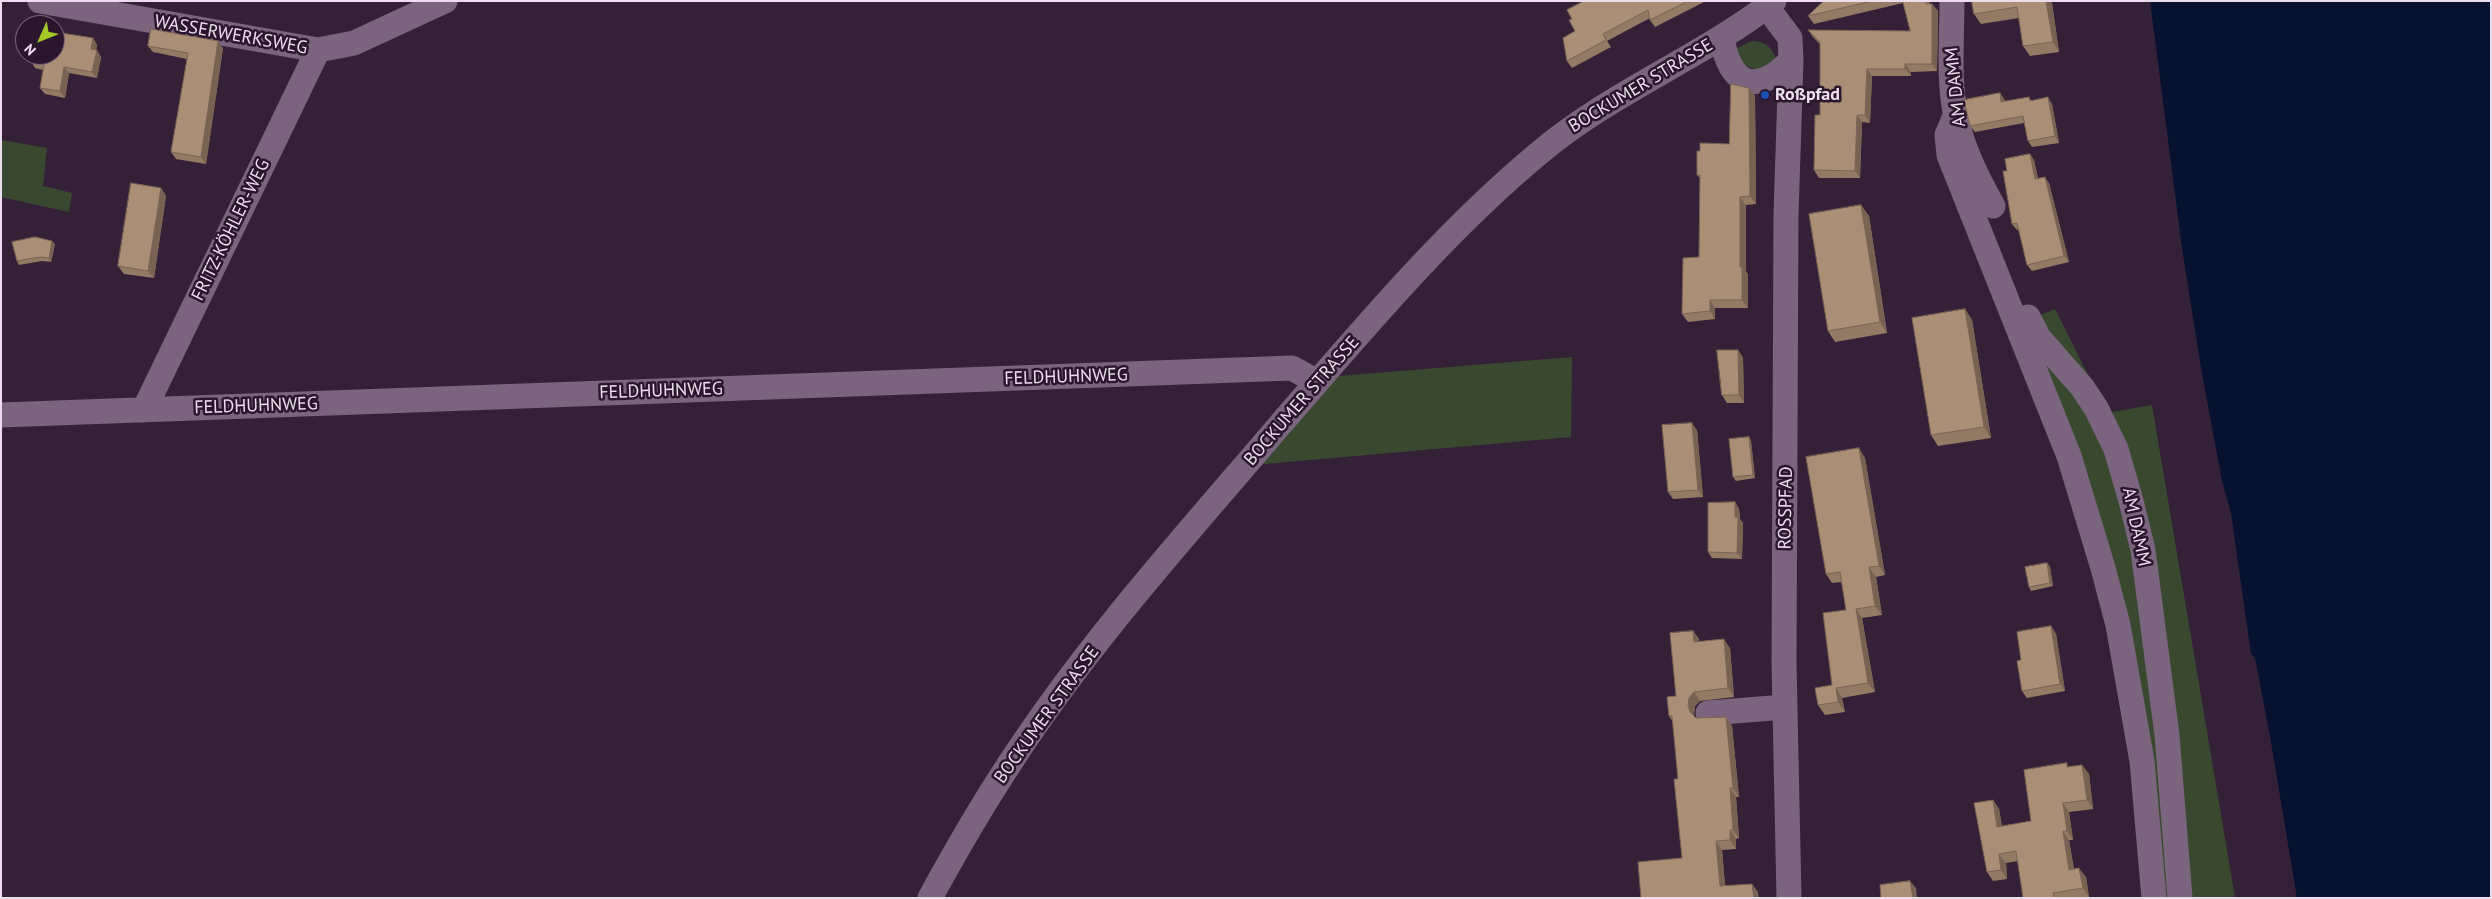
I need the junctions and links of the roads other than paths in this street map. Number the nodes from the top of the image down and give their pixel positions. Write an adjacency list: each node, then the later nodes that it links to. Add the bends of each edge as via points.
1 (40, 1): 6 (street, WASSERWERKSWEG)
2 (445, 1): 6 (street, WASSERWERKSWEG, via 354,43)
3 (1952, 1): 8 (street, AM DAMM)
4 (1770, 4): 5 (street, BOCKUMER STRASSE); 7 (street, ROSSPFAD, via 1790,38)
5 (1722, 37): 7 (street, via 1725,59 1737,76 1751,82 1779,73); 9 (street, BOCKUMER STRASSE, via 1581,119 1525,165 1438,249)
6 (318, 50): 10 (street, FRITZ-KÖHLER-WEG)
7 (1790, 60): 12 (street, ROSSPFAD, via 1786,215)
8 (1956, 116): 16 (street, via 1947,135 1949,155 2069,456 2118,625 2142,761); 17 (street, AM DAMM, via 1960,133 1991,201 1983,200 1983,211 2031,326 2096,408 2116,449 2129,492 2143,550 2168,735)
9 (1317, 382): 10 (street, FELDHUHNWEG, via 1292,368); 14 (street, BOCKUMER STRASSE, via 1164,560 1070,678 1011,762 957,847)
10 (144, 410): 11 (street, FELDHUHNWEG)
11 (1, 415)
12 (1785, 706): 13 (street); 15 (street, ROSSPFAD)
13 (1708, 713)
14 (930, 898)
15 (1789, 898)
16 (2154, 898)
17 (2180, 898)

